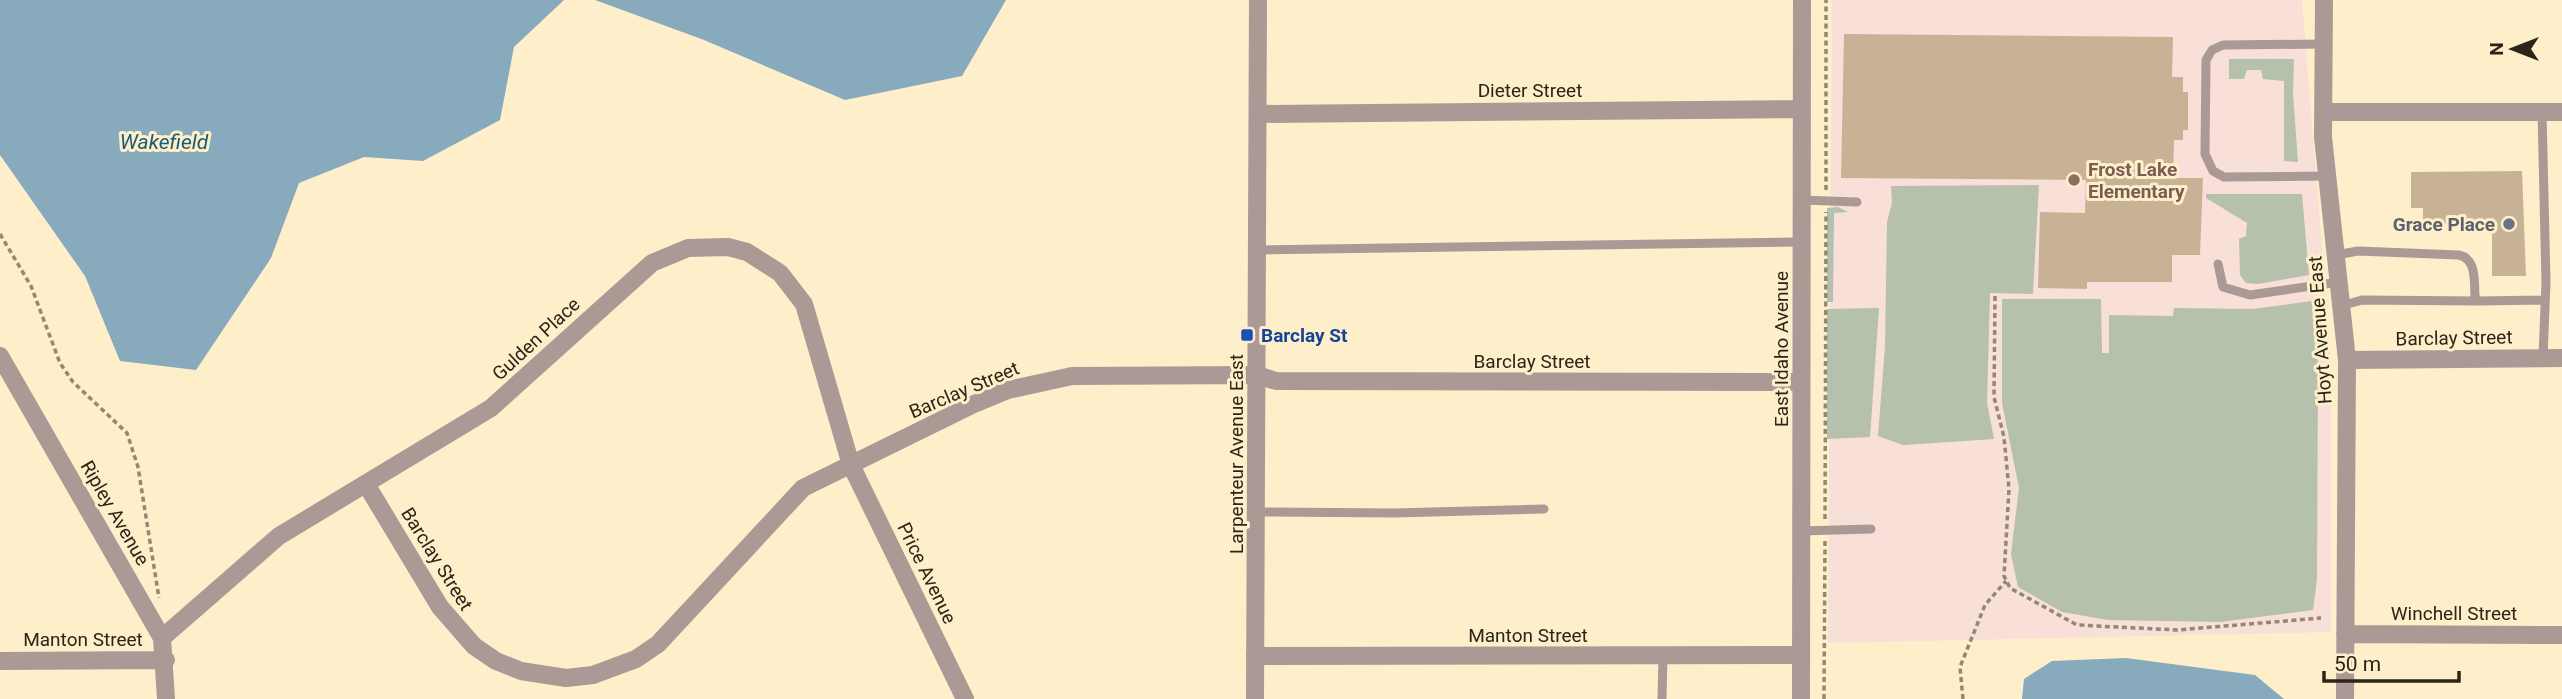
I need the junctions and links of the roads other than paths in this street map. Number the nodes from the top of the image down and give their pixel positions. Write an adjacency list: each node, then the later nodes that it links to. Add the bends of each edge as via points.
1 (1258, 0): 9 (street, Larpenteur Avenue East)
2 (1802, 0): 5 (street, East Idaho Avenue)
3 (2324, 0): 4 (street, Hoyt Avenue East)
4 (2324, 44): 6 (street, Hoyt Avenue East); 10 (lane, via 2223,45 2212,50 2206,60 2205,154 2213,172 2224,177)
5 (1802, 109): 9 (street, Dieter Street); 11 (street, East Idaho Avenue)
6 (2324, 112): 7 (street); 10 (street, Hoyt Avenue East)
7 (2542, 112): 8 (street); 18 (lane)
8 (2562, 112)
9 (1258, 114): 14 (street, Larpenteur Avenue East)
10 (2328, 176): 15 (street, Hoyt Avenue East)
11 (1802, 200): 12 (lane); 13 (street, East Idaho Avenue)
12 (1857, 202)
13 (1802, 242): 14 (lane); 26 (street, East Idaho Avenue)
14 (1258, 250): 25 (street, Larpenteur Avenue East)
15 (2336, 255): 17 (street, Hoyt Avenue East); 19 (lane, via 2395,251 2466,257)
16 (2218, 264): 17 (lane, via 2223,288 2250,295)
17 (2339, 282): 20 (street, Hoyt Avenue East)
18 (2543, 300): 19 (lane); 22 (lane)
19 (2479, 301): 20 (lane, via 2362,300)
20 (2341, 306): 24 (street, Hoyt Avenue East)
21 (0, 356): 35 (street, Ripley Avenue)
22 (2543, 358): 23 (street, Barclay Street); 24 (street, Barclay Street)
23 (2562, 358)
24 (2347, 360): 33 (street, Hoyt Avenue East)
25 (1257, 375): 26 (street, Barclay Street, via 1276,382); 27 (street, Barclay Street, via 1105,374 1039,381 975,404); 30 (street, Larpenteur Avenue East)
26 (1801, 382): 32 (street, East Idaho Avenue)
27 (851, 465): 28 (street, Barclay Street, via 803,488 658,644 618,668 566,678 530,673 496,661 460,633); 28 (street, Gulden Place, via 811,323 794,287 747,252 708,246 669,253 652,263 491,408); 42 (street, Price Avenue)
28 (366, 484): 35 (street, Gulden Place, via 279,536)
29 (1544, 509): 30 (lane)
30 (1257, 512): 38 (street, Larpenteur Avenue East)
31 (1871, 529): 32 (lane)
32 (1801, 531): 37 (street, East Idaho Avenue)
33 (2345, 634): 34 (street, Winchell Street); 46 (street, Hoyt Avenue East)
34 (2562, 635)
35 (162, 638): 39 (street, Ripley Avenue)
36 (1663, 655): 37 (street, Manton Street); 38 (street, Manton Street); 44 (lane)
37 (1801, 655): 45 (street, East Idaho Avenue)
38 (1255, 656): 43 (street, Larpenteur Avenue East)
39 (166, 660): 40 (street, Manton Street); 41 (street, Ripley Avenue)
40 (0, 661)
41 (166, 699)
42 (965, 699)
43 (1255, 699)
44 (1662, 699)
45 (1801, 699)
46 (2345, 699)

